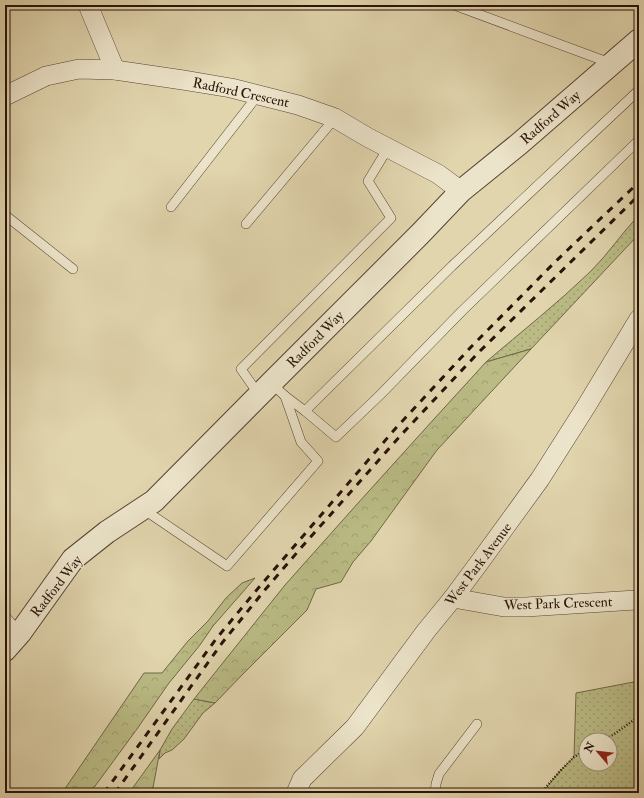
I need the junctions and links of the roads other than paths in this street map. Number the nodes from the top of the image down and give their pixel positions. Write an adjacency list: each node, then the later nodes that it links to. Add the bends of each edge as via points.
1 (88, 5): 5 (street)
2 (454, 5): 4 (lane)
3 (639, 40): 4 (street, Radford Way)
4 (611, 64): 12 (street, Radford Way)
5 (115, 70): 7 (street, Radford Crescent, via 231,88); 8 (street, Radford Crescent, via 79,69 46,76)
6 (639, 90): 19 (lane, via 452,266)
7 (258, 95): 9 (street, Radford Crescent); 13 (lane)
8 (5, 96)
9 (335, 118): 11 (street, Radford Crescent); 15 (lane)
10 (639, 140): 19 (lane, via 336,437)
11 (388, 148): 12 (street, Radford Crescent, via 438,174); 18 (lane, via 368,181 391,218 241,369)
12 (461, 192): 18 (street, Radford Way)
13 (171, 207)
14 (5, 215): 16 (lane)
15 (246, 224)
16 (73, 269)
17 (639, 319): 21 (street, West Park Avenue, via 540,479)
18 (271, 391): 19 (lane); 20 (street, Radford Way, via 154,501); 20 (lane, via 292,416 300,442 318,461 227,566)
19 (305, 411)
20 (142, 509): 23 (street, Radford Way, via 73,559)
21 (453, 598): 22 (street, West Park Crescent, via 504,607); 26 (street, West Park Avenue, via 356,727 302,779)
22 (639, 599)
23 (11, 622): 24 (street, Radford Way)
24 (5, 650)
25 (477, 724): 27 (lane, via 439,774)
26 (296, 793)
27 (435, 793)

